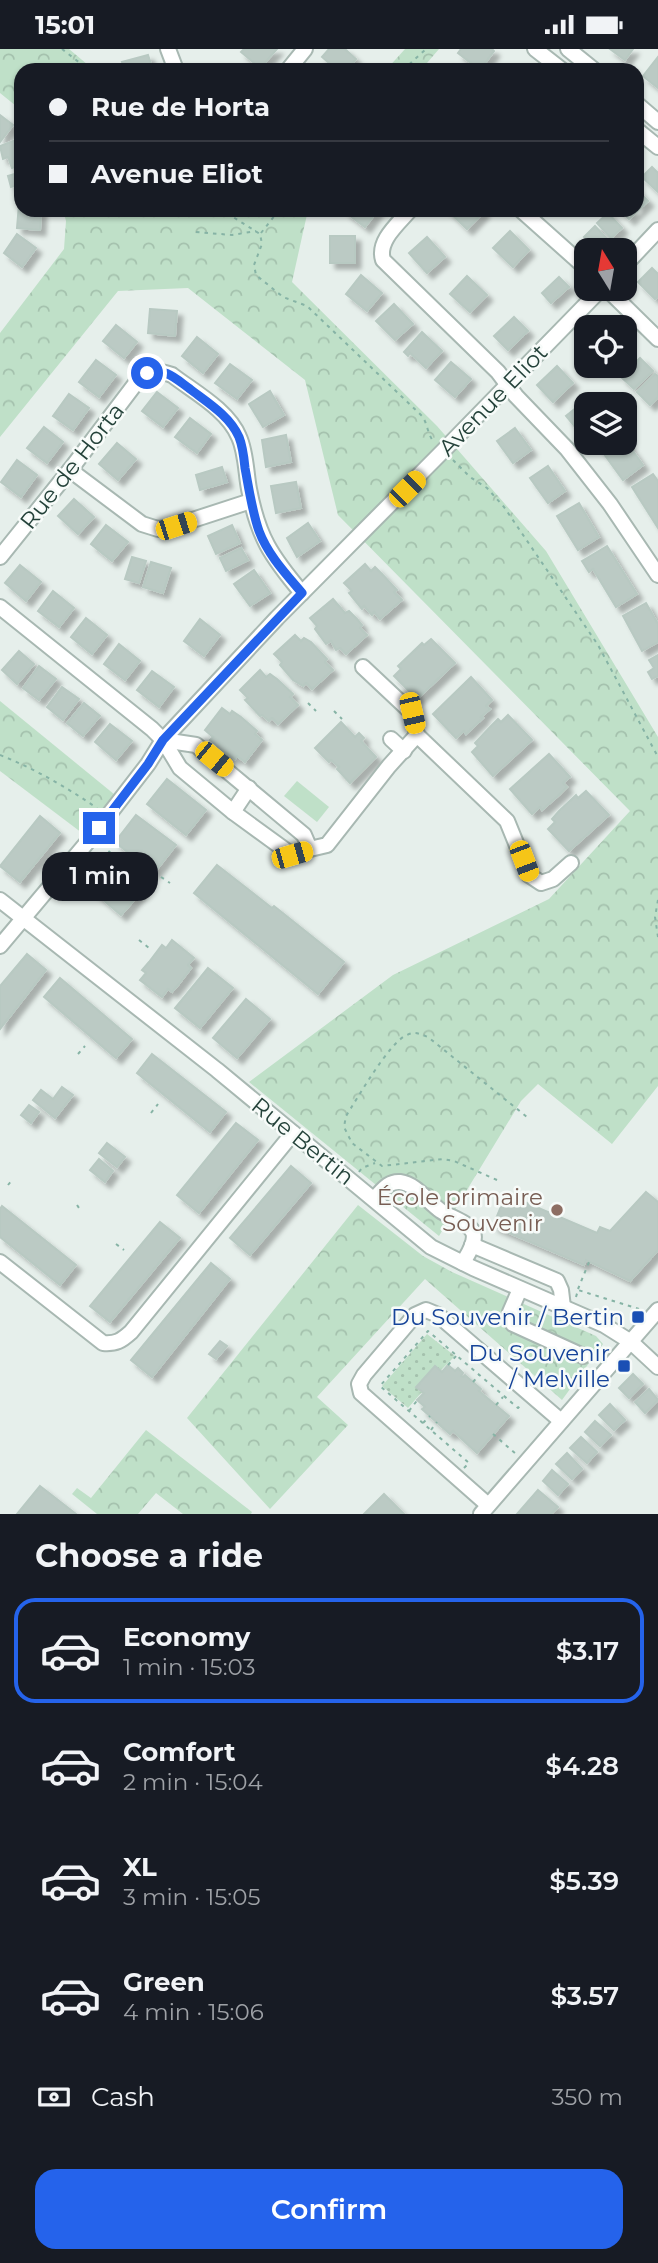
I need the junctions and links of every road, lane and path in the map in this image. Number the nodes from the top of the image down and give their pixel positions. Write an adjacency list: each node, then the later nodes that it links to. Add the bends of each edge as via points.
1 (62, 49): 6 (path)
2 (305, 49): 7 (street)
3 (426, 49): 8 (path)
4 (535, 49): 9 (street)
5 (568, 49): 10 (street)
6 (80, 63)
7 (294, 63)
8 (411, 63)
9 (553, 63)
10 (585, 63)
11 (644, 110): 12 (street)
12 (658, 122)
13 (644, 136): 14 (street)
14 (658, 147)
15 (233, 217): 21 (path)
16 (273, 217): 21 (path)
17 (404, 217): 27 (street, via 383,244 383,260)
18 (530, 217): 23 (street)
19 (658, 230): 22 (street)
20 (196, 232): 21 (path)
21 (259, 232): 28 (path, via 262,244 254,265 257,277 283,297 307,306 422,416)
22 (637, 252)
23 (574, 257)
24 (589, 301): 27 (street, Avenue Eliot)
25 (619, 301): 26 (street)
26 (658, 339)
27 (508, 384): 33 (street, via 567,449); 34 (street, Avenue Eliot)
28 (439, 447)
29 (448, 456): 46 (path, via 504,507 598,645)
30 (70, 470): 31 (street, via 142,524 158,530); 31 (street, Rue de Horta, via 139,379 154,371 164,372 233,427 242,449); 32 (street, Rue de Horta)
31 (251, 501): 34 (street, Rue de Horta, via 268,550)
32 (0, 557)
33 (658, 575)
34 (302, 593): 43 (street, Avenue Eliot)
35 (0, 607): 43 (street)
36 (363, 667): 41 (street, via 412,713)
37 (308, 703): 38 (path)
38 (316, 711)
39 (334, 711): 40 (path)
40 (342, 719)
41 (417, 735): 44 (street); 54 (street, via 508,821 529,875 541,883)
42 (391, 739): 44 (street)
43 (163, 740): 47 (street, via 196,745); 49 (street, via 180,768); 60 (street, Avenue Eliot, via 90,839)
44 (404, 751): 52 (street, via 327,845)
45 (0, 755): 48 (path, via 66,786)
46 (658, 757)
47 (249, 788): 49 (street); 52 (street, via 304,835)
48 (97, 809)
49 (233, 811): 52 (street, via 292,855)
50 (103, 840): 53 (path)
51 (102, 849): 53 (path)
52 (310, 849)
53 (107, 851): 57 (path)
54 (571, 863)
55 (161, 877): 56 (path)
56 (170, 883)
57 (153, 887)
58 (0, 900): 60 (street, Rue Bertin)
59 (658, 900): 61 (path)
60 (23, 918): 63 (street, Avenue Eliot); 70 (street, Rue Bertin)
61 (658, 937)
62 (139, 940): 64 (path)
63 (0, 946)
64 (149, 948)
65 (85, 1046): 66 (path)
66 (78, 1054)
67 (158, 1104): 68 (path)
68 (151, 1113)
69 (527, 1117): 71 (path, via 428,1037 407,1034 346,1116 345,1133)
70 (293, 1133): 76 (street, Rue Bertin); 82 (street, via 122,1341 103,1343)
71 (376, 1163): 72 (path); 74 (path, via 443,1159)
72 (358, 1173)
73 (12, 1180): 75 (path)
74 (497, 1180)
75 (8, 1185)
76 (374, 1199): 80 (street, via 389,1184 408,1184 467,1226 472,1231); 84 (street, Rue Bertin, via 431,1247)
77 (77, 1205): 78 (path)
78 (81, 1211)
79 (116, 1244): 81 (path)
80 (472, 1245): 84 (street); 87 (street, via 557,1281)
81 (124, 1250)
82 (0, 1262)
83 (589, 1262): 86 (path)
84 (463, 1263): 85 (street, Rue Bertin)
85 (520, 1289): 87 (street, Rue Bertin); 91 (street, via 510,1312 513,1324)
86 (578, 1290): 87 (path); 88 (path)
87 (569, 1304): 89 (street, Rue Bertin)
88 (651, 1310): 89 (street)
89 (631, 1342): 93 (street, Rue Bertin); 102 (street)
90 (457, 1355): 92 (path); 94 (path); 100 (path, via 428,1331 380,1386)
91 (583, 1356)
92 (448, 1365)
93 (658, 1367)
94 (480, 1375): 95 (path); 96 (path)
95 (473, 1382)
96 (504, 1396): 98 (path); 99 (path)
97 (419, 1398): 100 (path)
98 (496, 1405)
99 (518, 1408)
100 (408, 1411): 104 (path)
101 (430, 1416): 104 (path)
102 (561, 1421): 109 (street); 109 (street, via 433,1311 418,1313 389,1345 361,1380 361,1392)
103 (437, 1422): 105 (path)
104 (423, 1424): 105 (path)
105 (431, 1430): 108 (path)
106 (493, 1434): 107 (path)
107 (517, 1455)
108 (469, 1463)
109 (485, 1510)

